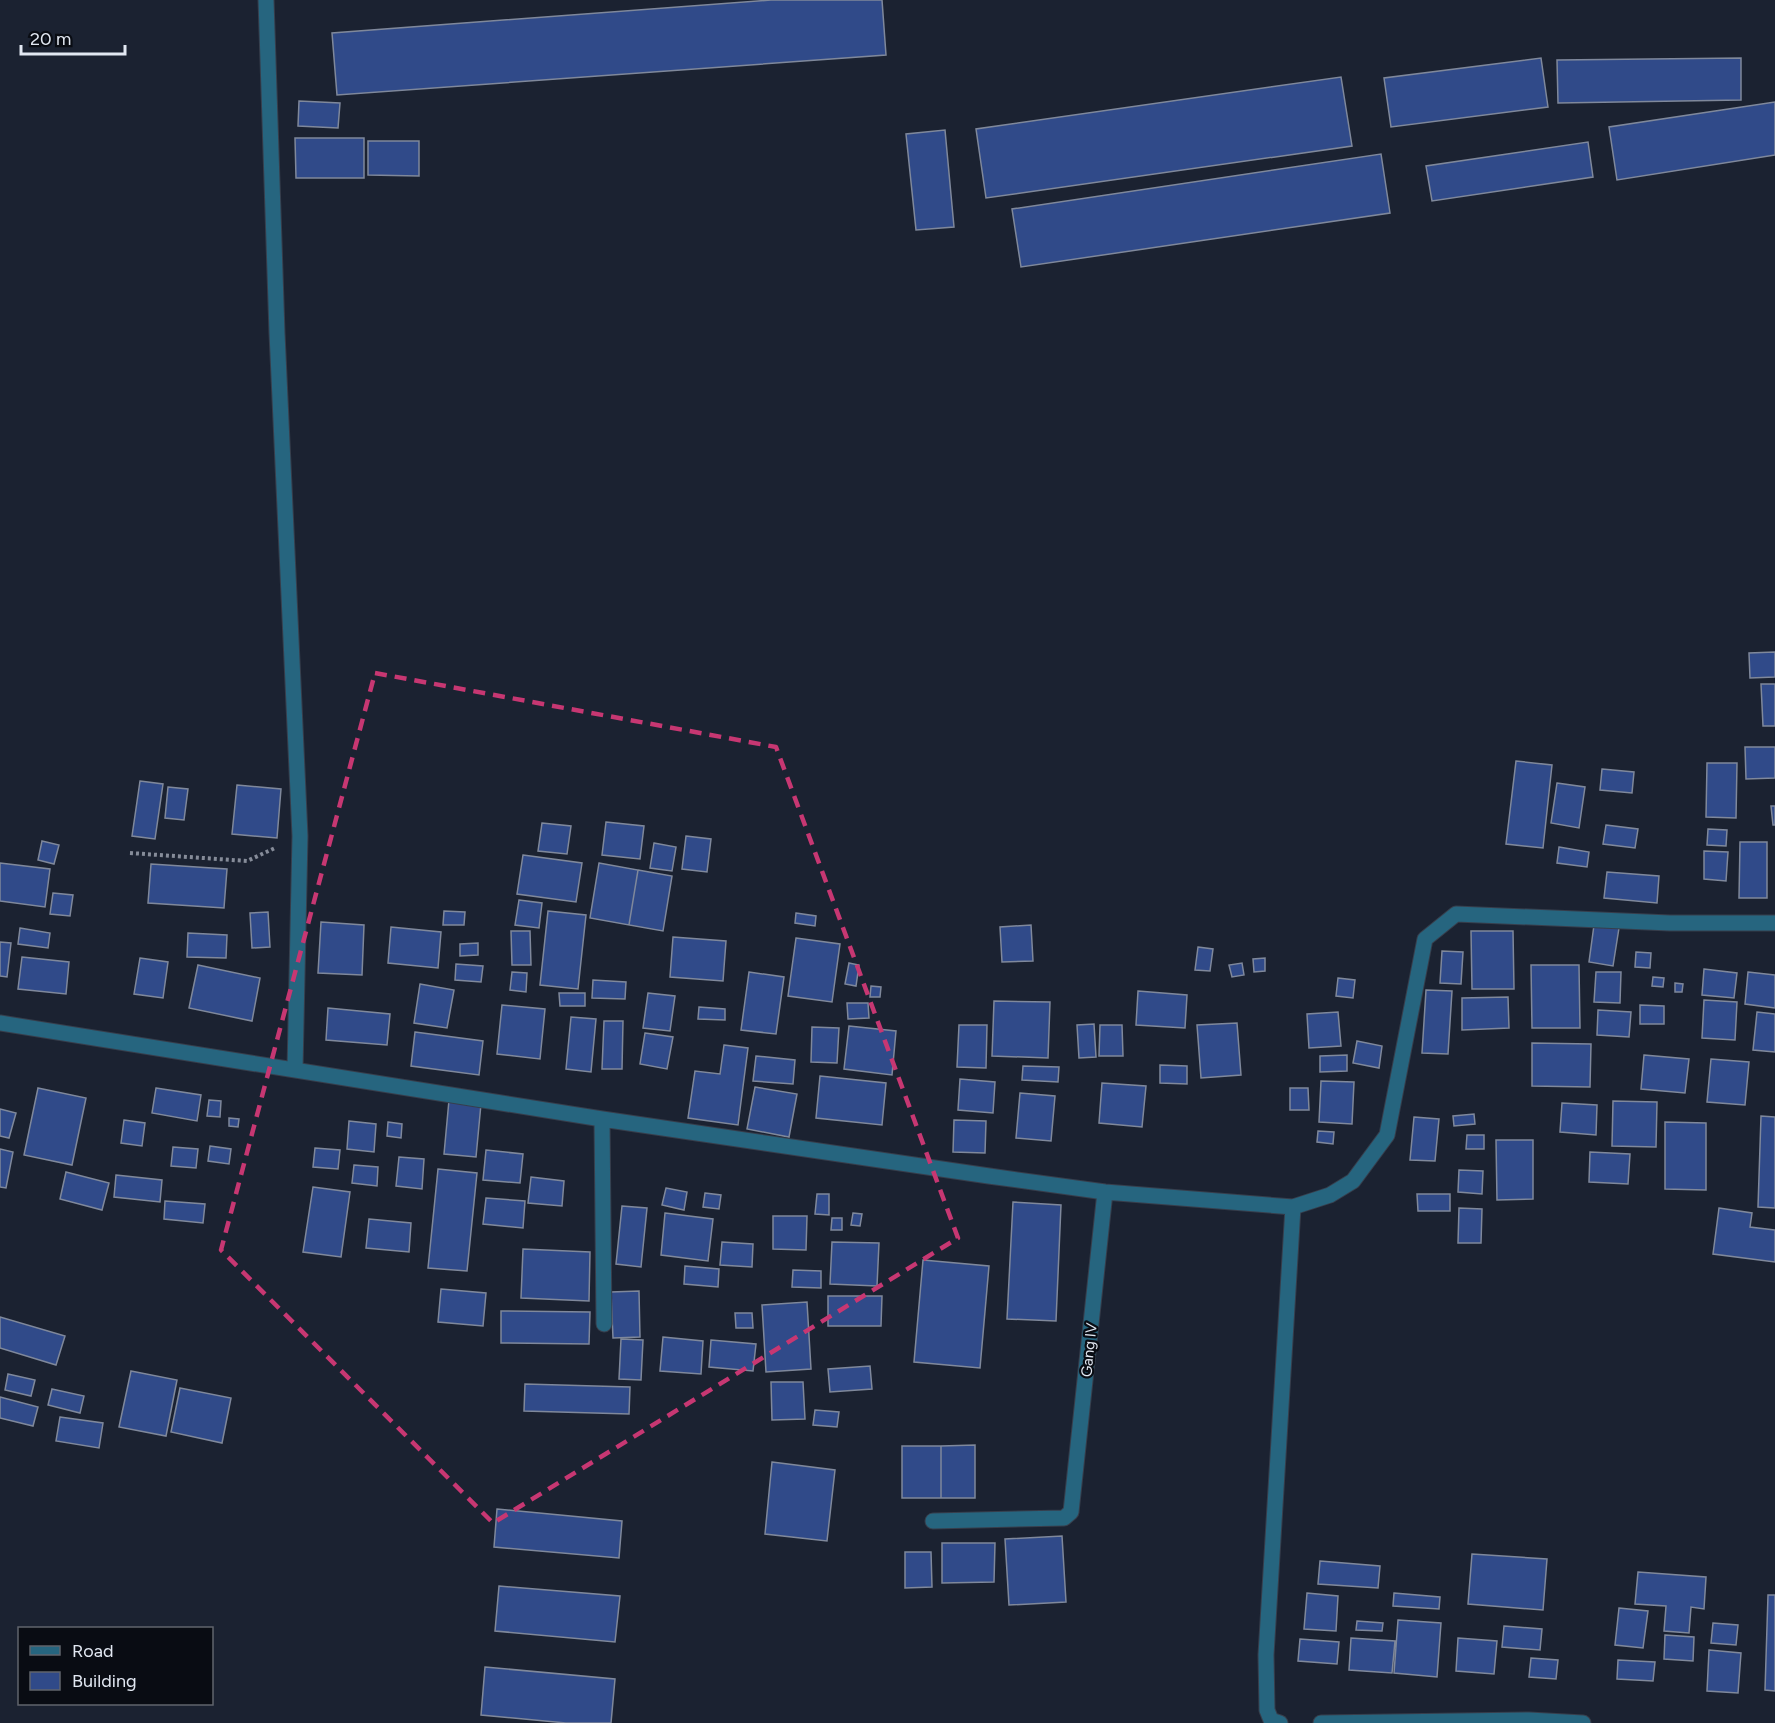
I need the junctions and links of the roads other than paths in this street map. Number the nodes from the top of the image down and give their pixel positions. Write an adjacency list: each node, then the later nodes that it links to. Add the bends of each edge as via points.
1 (266, 0): 4 (street, via 300,836)
2 (1775, 924): 7 (street, via 1456,914 1425,939 1387,1135 1353,1181 1330,1195)
3 (0, 1023): 4 (street)
4 (295, 1069): 5 (street)
5 (602, 1119): 6 (street); 8 (street)
6 (1105, 1192): 7 (street); 9 (street, Gang IV, via 1070,1515)
7 (1293, 1207): 10 (street, via 1266,1655 1268,1710)
8 (604, 1324)
9 (933, 1521)
10 (1274, 1722)
11 (1321, 1723): 12 (street, via 1529,1719)
12 (1583, 1723)

